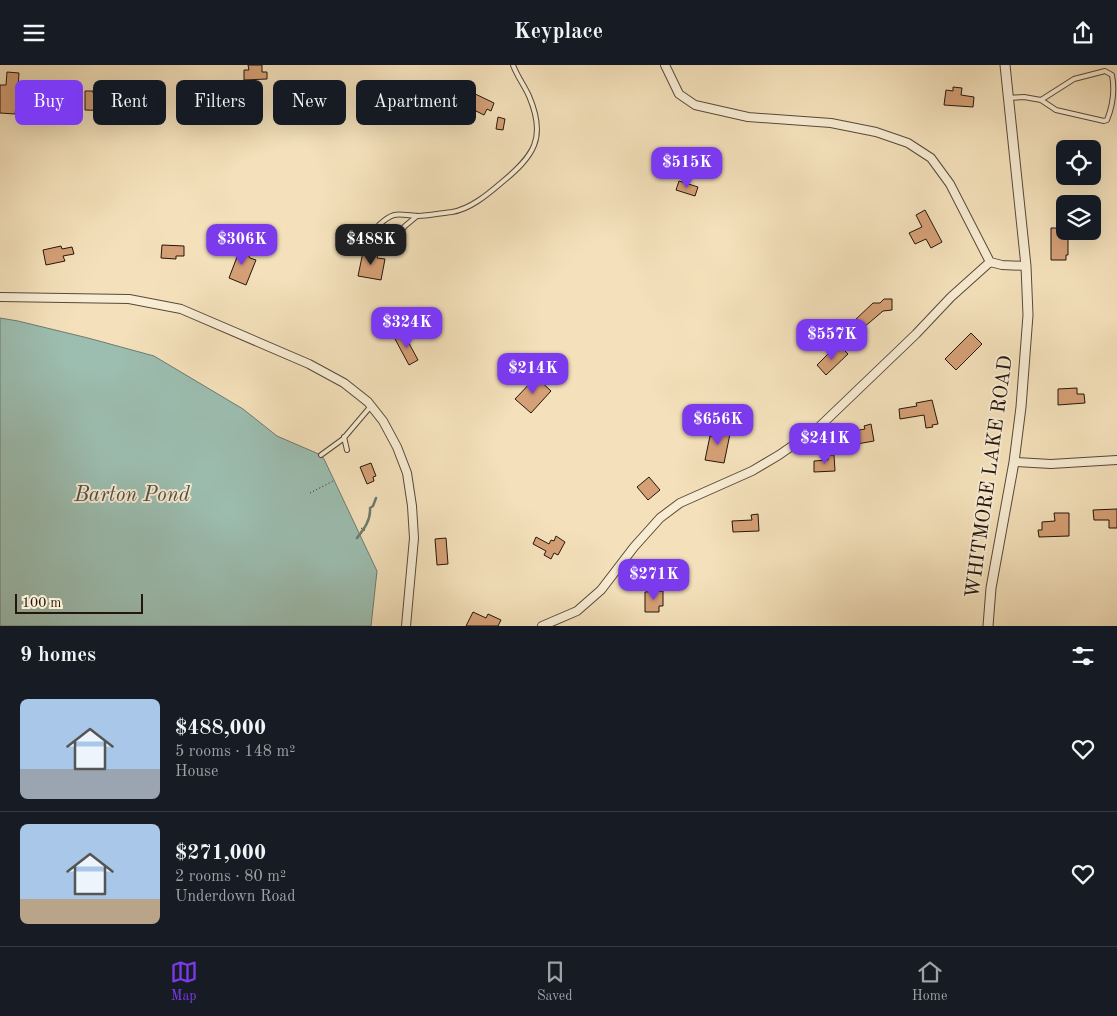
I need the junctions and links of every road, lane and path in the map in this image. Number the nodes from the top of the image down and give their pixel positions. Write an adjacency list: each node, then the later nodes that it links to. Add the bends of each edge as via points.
1 (513, 65): 6 (lane, via 535,112 538,130 530,154 521,167 468,207)
2 (665, 65): 7 (street, via 679,94 695,105 748,117 831,123 876,132 908,143 931,159 950,184)
3 (1005, 65): 4 (street, WHITMORE LAKE ROAD)
4 (1008, 97): 5 (lane); 8 (street, WHITMORE LAKE ROAD)
5 (1040, 100): 5 (lane, via 1074,79 1105,71 1112,75 1112,105 1104,121 1056,110)
6 (417, 216): 6 (lane, via 394,214 386,219 380,225 384,243 392,242)
7 (990, 262): 8 (street); 21 (street, via 818,428 752,471 680,503 660,518 601,590 576,611)
8 (1026, 266): 15 (street, WHITMORE LAKE ROAD, via 1028,315)
9 (0, 297): 10 (street, via 128,299 181,309 309,364 344,383)
10 (372, 406): 11 (lane); 20 (street, via 397,447 407,473 414,538)
11 (344, 437): 12 (lane); 13 (lane)
12 (346, 450)
13 (321, 455)
14 (1117, 460): 15 (street, via 1051,464)
15 (1014, 462): 22 (street, WHITMORE LAKE ROAD, via 991,588)
16 (335, 480): 17 (path)
17 (310, 493)
18 (361, 528): 19 (path)
19 (366, 531)
20 (406, 626)
21 (542, 626)
22 (988, 626)

